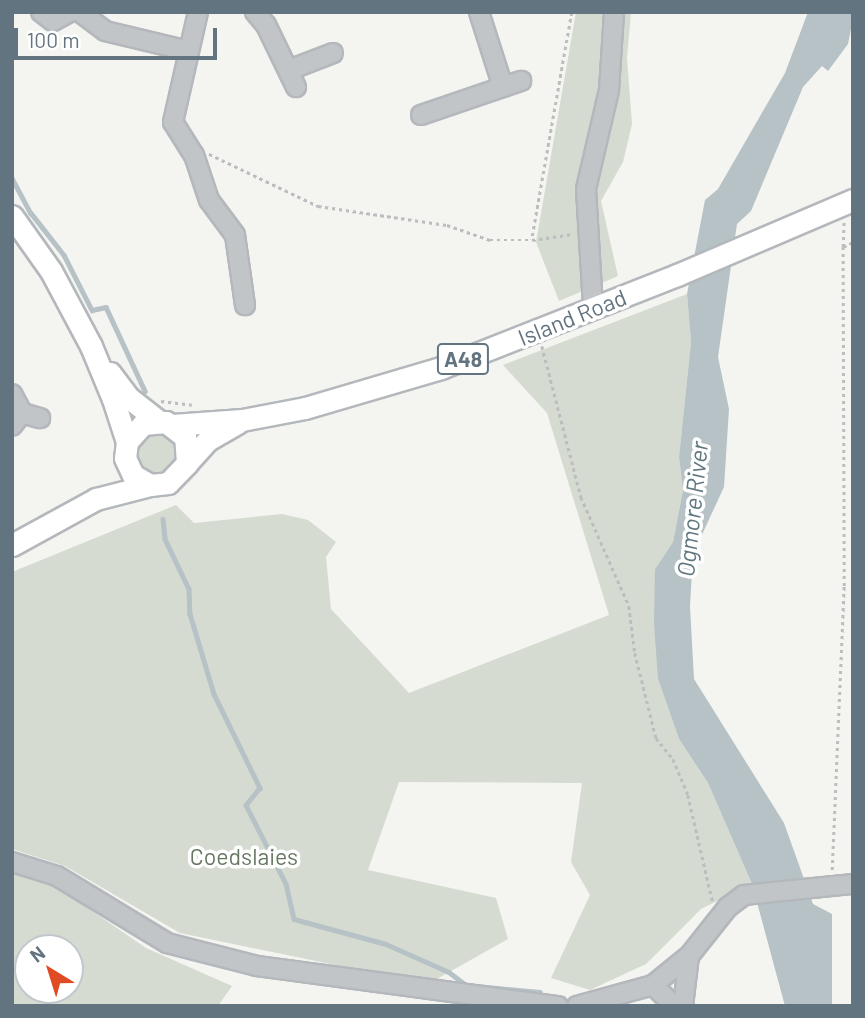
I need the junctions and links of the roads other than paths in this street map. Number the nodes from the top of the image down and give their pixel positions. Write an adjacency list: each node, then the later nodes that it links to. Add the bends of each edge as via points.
1 (70, 12): 7 (street)
2 (80, 12): 8 (street, via 105,31)
3 (198, 12): 8 (street)
4 (256, 12): 9 (street, via 293,78 309,63)
5 (479, 12): 11 (street)
6 (614, 12): 16 (street, via 609,89 586,190)
7 (41, 16)
8 (189, 51): 15 (street, via 173,122 196,159 209,200 234,235)
9 (333, 53)
10 (521, 82): 11 (street)
11 (503, 87): 12 (street)
12 (421, 114)
13 (846, 203): 16 (main road, Island Road / A48)
14 (12, 216): 17 (main road, via 51,271)
15 (245, 305)
16 (593, 307): 20 (main road, Island Road / A48, via 538,332 373,389)
17 (91, 346): 21 (main road, via 129,398); 22 (main road)
18 (12, 394): 19 (street)
19 (25, 419)
20 (242, 420): 21 (main road, Island Road / A48); 23 (main road, Island Road / A48, via 216,434)
21 (165, 423): 22 (main road, via 143,424); 23 (main road, via 185,437)
22 (126, 450): 24 (main road, via 133,475); 25 (main road)
23 (187, 463): 24 (main road, via 176,479)
24 (150, 485): 25 (main road)
25 (96, 499): 26 (main road)
26 (12, 545)
27 (12, 862): 31 (street, via 57,876 167,943 257,967)
28 (853, 884): 29 (street, via 744,895 721,914)
29 (689, 956): 30 (street); 34 (street)
30 (653, 985): 32 (street); 33 (street)
31 (558, 1006)
32 (577, 1006)
33 (674, 1006)
34 (683, 1006)

